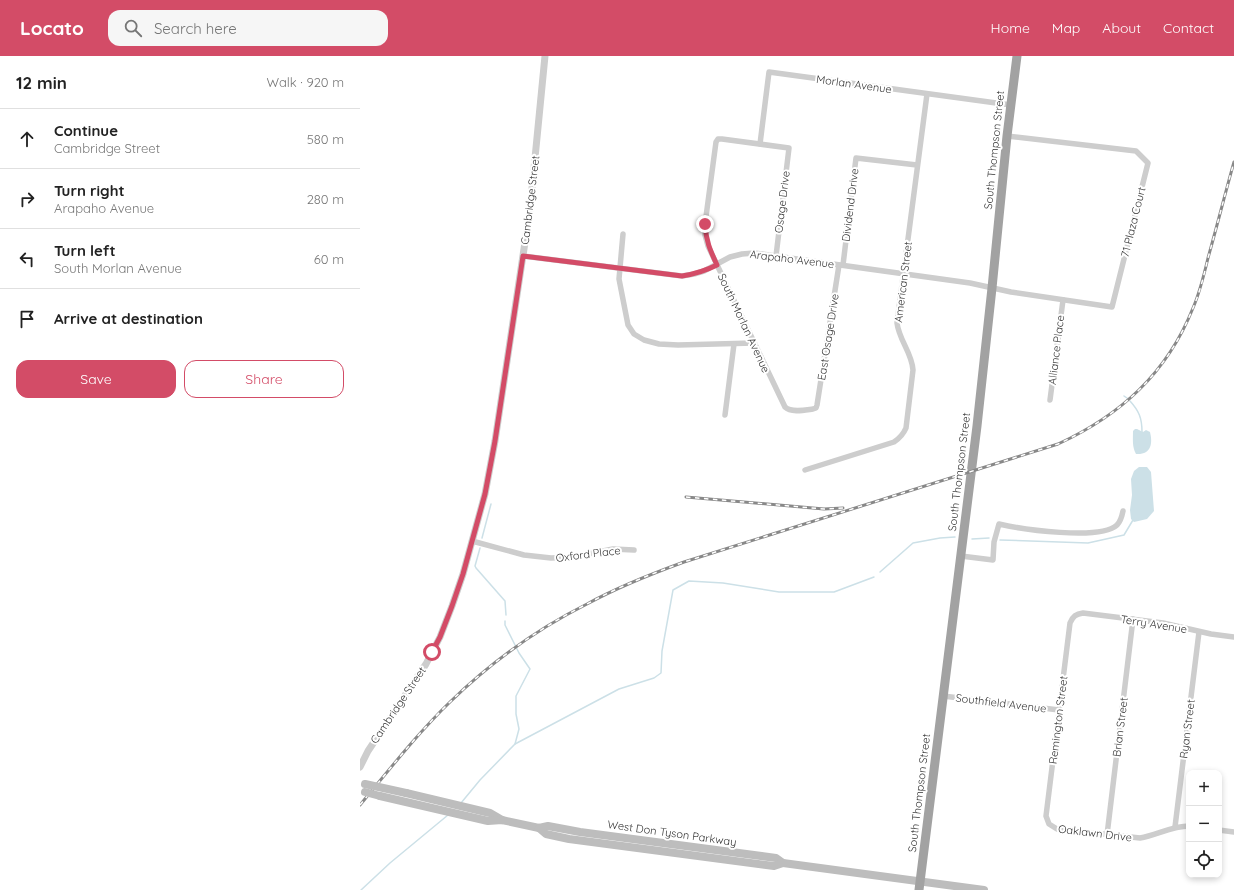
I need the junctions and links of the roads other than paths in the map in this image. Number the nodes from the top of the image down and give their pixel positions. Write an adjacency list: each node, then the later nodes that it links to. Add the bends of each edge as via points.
1 (544, 56): 9 (street, Cambridge Street, via 530,209)
2 (1017, 56): 4 (highway, South Thompson Street)
3 (927, 94): 4 (street, Morlan Avenue); 6 (street, Morlan Avenue, via 769,72); 7 (street, American Street)
4 (1011, 105): 5 (highway, South Thompson Street)
5 (1007, 136): 15 (highway, South Thompson Street); 16 (street, 71 Plaza Court, via 1136,150 1148,163 1112,307)
6 (760, 144): 10 (street, Osage Drive, via 789,148); 11 (street, South Morlan Avenue, via 722,139 716,142 705,224 708,246)
7 (917, 165): 12 (street, Dividend Drive, via 856,158); 14 (street, American Street)
8 (624, 234): 13 (street)
9 (523, 256): 13 (street, Arapaho Avenue); 24 (street, Cambridge Street, via 491,466)
10 (776, 256): 11 (street, Arapaho Avenue, via 742,254 730,257); 12 (street, Arapaho Avenue)
11 (717, 265): 13 (street, Arapaho Avenue, via 682,276); 17 (street, South Morlan Avenue)
12 (841, 265): 14 (street, Arapaho Avenue); 20 (street, East Osage Drive, via 818,405 816,408)
13 (620, 268): 18 (street, via 619,278 628,325 634,334 659,344)
14 (904, 273): 15 (street, Arapaho Avenue); 22 (street, American Street, via 897,323 900,337 913,363 904,434 894,442)
15 (992, 288): 16 (street, 71 Plaza Court); 26 (highway, South Thompson Street)
16 (1062, 300): 19 (street, Alliance Place)
17 (754, 342): 18 (street); 20 (street, South Morlan Avenue)
18 (734, 344): 21 (street)
19 (1050, 400)
20 (787, 410)
21 (725, 415)
22 (805, 470)
23 (1123, 511): 26 (street, via 1117,525 1098,531 1068,533 999,524 993,560)
24 (472, 541): 25 (street, Oxford Place, via 524,555 551,558 573,557 613,549); 33 (street, Cambridge Street, via 437,644)
25 (634, 550)
26 (961, 556): 31 (highway, South Thompson Street)
27 (1074, 616): 28 (street, Terry Avenue, via 1083,613); 32 (street, Remington Street, via 1070,623)
28 (1133, 619): 29 (street, Terry Avenue); 41 (street, Brian Street)
29 (1199, 632): 30 (street, Terry Avenue); 38 (street, Ryan Street)
30 (1234, 637)
31 (943, 696): 32 (street, Southfield Avenue); 42 (highway, South Thompson Street)
32 (1059, 710): 36 (street, Remington Street, via 1046,816)
33 (360, 767)
34 (363, 787): 35 (main road, bridge, via 406,793 467,807 490,813); 35 (main road, West Don Tyson Parkway, bridge, via 380,796 488,821)
35 (502, 820): 42 (main road, West Don Tyson Parkway, via 539,828 548,826 776,858 783,863)
36 (1049, 824): 41 (street, Oaklawn Drive, via 1057,829)
37 (1186, 826): 38 (street, Oaklawn Drive)
38 (1175, 827): 41 (street, Oaklawn Drive, via 1140,838)
39 (1222, 830): 40 (street)
40 (1234, 832)
41 (1107, 835)
42 (919, 886): 43 (main road, West Don Tyson Parkway)
43 (984, 890)

